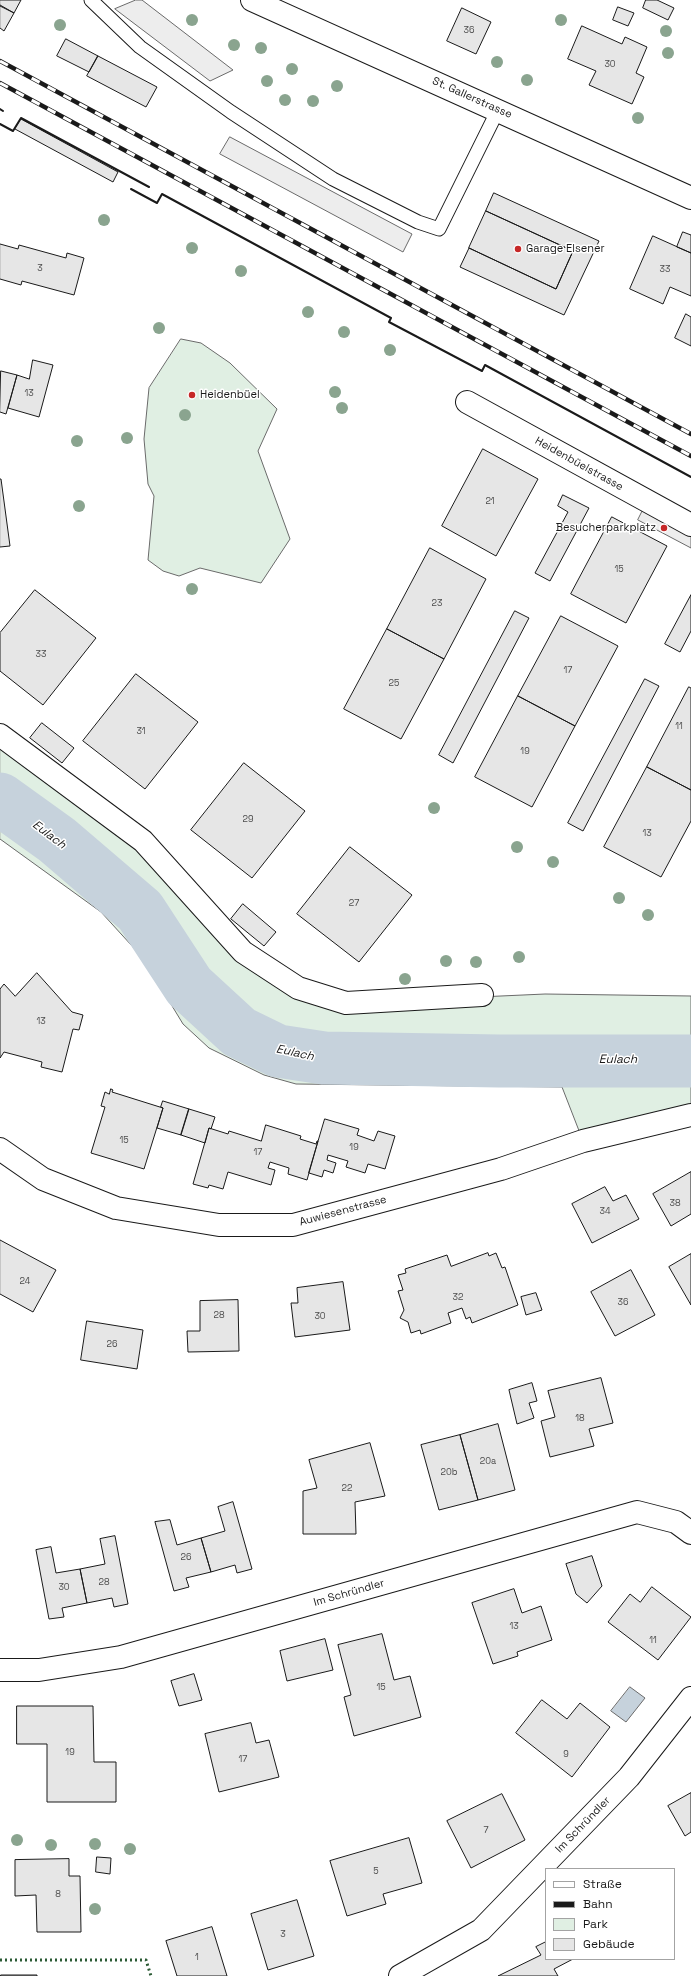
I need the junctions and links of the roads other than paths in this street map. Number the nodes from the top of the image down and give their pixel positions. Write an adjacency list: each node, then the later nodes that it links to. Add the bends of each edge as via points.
1 (91, 0): 3 (lane, via 140,47 230,112 345,186 418,222 439,229)
2 (252, 0): 3 (street, St. Gallerstrasse)
3 (498, 110): 4 (street, St. Gallerstrasse)
4 (691, 198)
5 (467, 402): 6 (street, Heidenbüelstrasse)
6 (691, 525)
7 (0, 735): 8 (street, via 143,841 243,952 298,988 346,1003)
8 (482, 995)
9 (691, 1115): 10 (street, Auwiesenstrasse, via 582,1141 501,1169 293,1224 220,1225 116,1208 42,1179)
10 (0, 1149)
11 (691, 1533): 12 (street, Im Schründler, via 676,1522 637,1512 121,1657 39,1670)
12 (0, 1670)
13 (691, 1698): 14 (street, Im Schründler, via 629,1777 481,1930)
14 (400, 1976)

